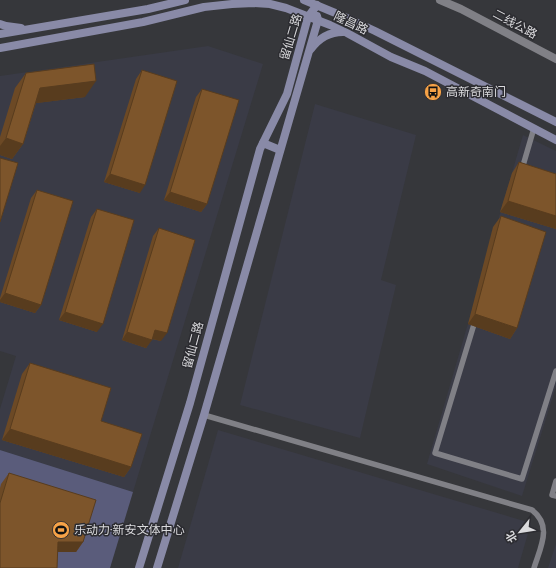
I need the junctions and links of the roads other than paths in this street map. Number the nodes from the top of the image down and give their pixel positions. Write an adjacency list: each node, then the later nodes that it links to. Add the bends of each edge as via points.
1 (185, 0): 8 (street)
2 (304, 0): 4 (street, 隆昌路)
3 (440, 0): 13 (street, 二线公路)
4 (317, 5): 5 (street, 留仙二路); 6 (street, 留仙二路); 14 (street, 隆昌路, via 375,31)
5 (308, 16): 6 (street, 隆昌路); 11 (street, 隆昌路, via 270,4 204,7 143,22); 17 (street, 留仙二路, via 287,94)
6 (318, 20): 9 (street, 隆昌路); 12 (street, 留仙二路)
7 (0, 24): 8 (street)
8 (32, 29): 10 (street)
9 (344, 32): 12 (street, via 322,37); 15 (street, 隆昌路, via 391,58 425,71)
10 (0, 34)
11 (0, 48)
12 (308, 53): 18 (street, 留仙二路)
13 (556, 59)
14 (556, 122)
15 (534, 128): 16 (street, 隆昌路); 19 (lane)
16 (556, 140)
17 (263, 143): 18 (street); 25 (street, 留仙二路, via 190,403)
18 (280, 150): 22 (street, 留仙二路)
19 (520, 173)
20 (477, 317): 21 (lane, via 435,453 522,479)
21 (556, 371)
22 (204, 415): 26 (street, 留仙二路); 27 (lane, via 532,510 538,515 544,529)
23 (556, 481): 24 (lane, via 552,495)
24 (556, 496)
25 (139, 568)
26 (157, 568)
27 (534, 568)

